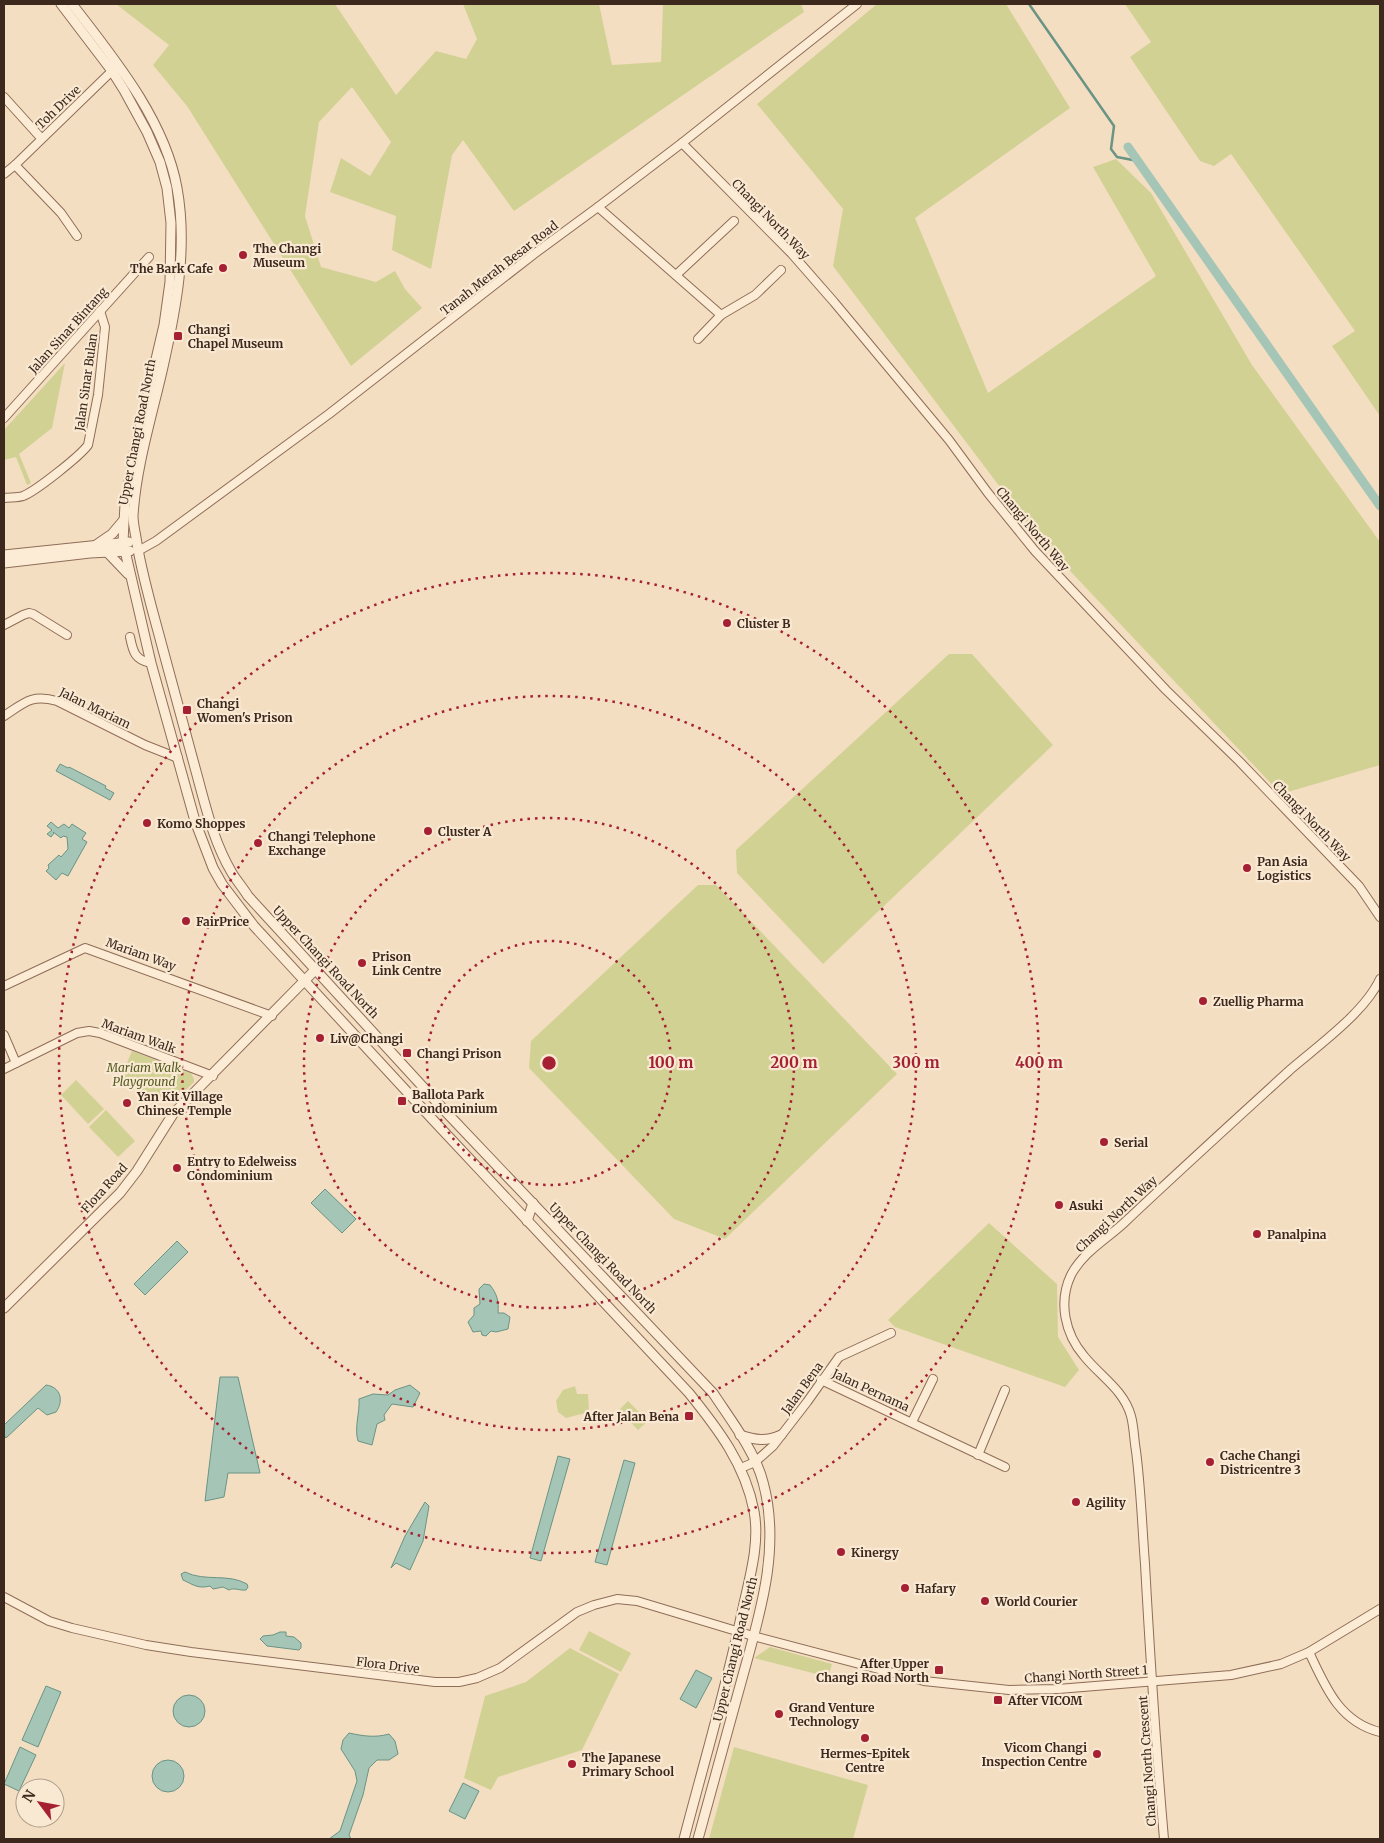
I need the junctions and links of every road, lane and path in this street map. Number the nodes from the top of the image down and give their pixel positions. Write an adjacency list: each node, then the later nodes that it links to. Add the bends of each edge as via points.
1 (61, 4): 4 (street, Upper Changi Road North)
2 (72, 4): 4 (street, Upper Changi Road North)
3 (857, 4): 7 (street, Tanah Merah Besar Road)
4 (115, 68): 6 (street, Toh Drive); 21 (street, Upper Changi Road North, via 160,162 172,223 170,282 164,326 135,449); 23 (street, Upper Changi Road North, via 144,104 169,159 177,187 180,223 179,281 174,317 134,504)
5 (4, 97): 6 (street)
6 (41, 138): 8 (street, Toh Drive)
7 (682, 143): 10 (street, Tanah Merah Besar Road); 35 (street, Changi North Way, via 792,254 834,302 1035,551 1166,690 1356,882)
8 (15, 165): 9 (street, Toh Drive); 12 (street, via 61,213)
9 (4, 174)
10 (598, 207): 15 (street); 23 (street, Tanah Merah Besar Road, via 312,426 150,544)
11 (734, 221): 15 (street)
12 (77, 236)
13 (149, 257): 16 (street, Jalan Sinar Bintang)
14 (781, 270): 17 (street, via 755,294)
15 (676, 275): 17 (street)
16 (100, 311): 19 (street, Jalan Sinar Bintang); 20 (street, Jalan Sinar Bulan, via 105,327 98,395 88,445 33,490 23,496)
17 (721, 314): 18 (street)
18 (698, 339)
19 (4, 418)
20 (4, 498)
21 (123, 521): 22 (street); 24 (street, Upper Changi Road North)
22 (96, 546): 24 (street); 26 (street)
23 (137, 546): 24 (street); 36 (street, Upper Changi Road North, via 146,591 192,758 222,854 248,896)
24 (124, 547): 25 (street); 28 (street, Upper Changi Road North)
25 (107, 552): 27 (street); 28 (street)
26 (4, 555)
27 (4, 563)
28 (130, 576): 32 (street, Upper Changi Road North)
29 (4, 625): 30 (street, via 29,613)
30 (68, 635)
31 (130, 637): 32 (street, via 137,658)
32 (151, 663): 34 (street, Upper Changi Road North)
33 (4, 716): 34 (street, Jalan Mariam, via 32,699 42,697)
34 (178, 758): 38 (street, Upper Changi Road North, via 194,821 222,884 254,926)
35 (1380, 916)
36 (316, 970): 38 (street); 45 (street, Upper Changi Road North)
37 (1380, 979): 64 (street, Changi North Way, via 1376,988 1346,1021 1084,1256 1065,1290 1066,1324 1073,1340 1121,1396 1130,1413 1141,1486)
38 (304, 981): 40 (street); 46 (street, Upper Changi Road North)
39 (4, 986): 40 (street, Mariam Way, via 85,948)
40 (272, 1016): 44 (street)
41 (4, 1035): 42 (street)
42 (16, 1063): 43 (street, Mariam Walk); 44 (street, Mariam Walk, via 89,1031)
43 (4, 1069)
44 (212, 1076): 47 (street, Flora Road, via 173,1114 120,1193)
45 (533, 1202): 46 (street); 53 (street, Upper Changi Road North, via 713,1393)
46 (527, 1221): 58 (street, Upper Changi Road North, via 689,1393 713,1423)
47 (4, 1308)
48 (891, 1333): 50 (street, Jalan Bena, via 844,1353)
49 (933, 1379): 52 (street, Jalan Pernama)
50 (821, 1380): 52 (street, Jalan Pernama); 54 (street, Jalan Bena)
51 (1005, 1390): 55 (street)
52 (912, 1422): 55 (street, Jalan Pernama)
53 (740, 1435): 54 (street, via 757,1440); 56 (street, Upper Changi Road North)
54 (781, 1435): 56 (street, Jalan Bena)
55 (978, 1455): 57 (street, Jalan Pernama)
56 (756, 1462): 58 (street, Jalan Bena); 62 (street, Upper Changi Road North, via 771,1521 767,1575)
57 (1004, 1467)
58 (741, 1468): 61 (street, Upper Changi Road North, via 754,1512 756,1544)
59 (4, 1597): 61 (street, Flora Drive, via 49,1621 146,1646 435,1682 459,1682 500,1668 577,1612 617,1599 637,1601)
60 (1380, 1609): 63 (street, Changi North Street 1)
61 (739, 1631): 62 (street, Flora Drive); 66 (street, Upper Changi Road North)
62 (753, 1636): 64 (street, Changi North Street 1, via 924,1680 984,1688 1054,1690); 67 (street, Upper Changi Road North)
63 (1309, 1652): 64 (street, Changi North Street 1, via 1281,1664 1231,1675); 65 (street, via 1338,1707 1358,1723)
64 (1152, 1680): 68 (street, Changi North Crescent)
65 (1380, 1732)
66 (684, 1839)
67 (698, 1839)
68 (1164, 1839)

